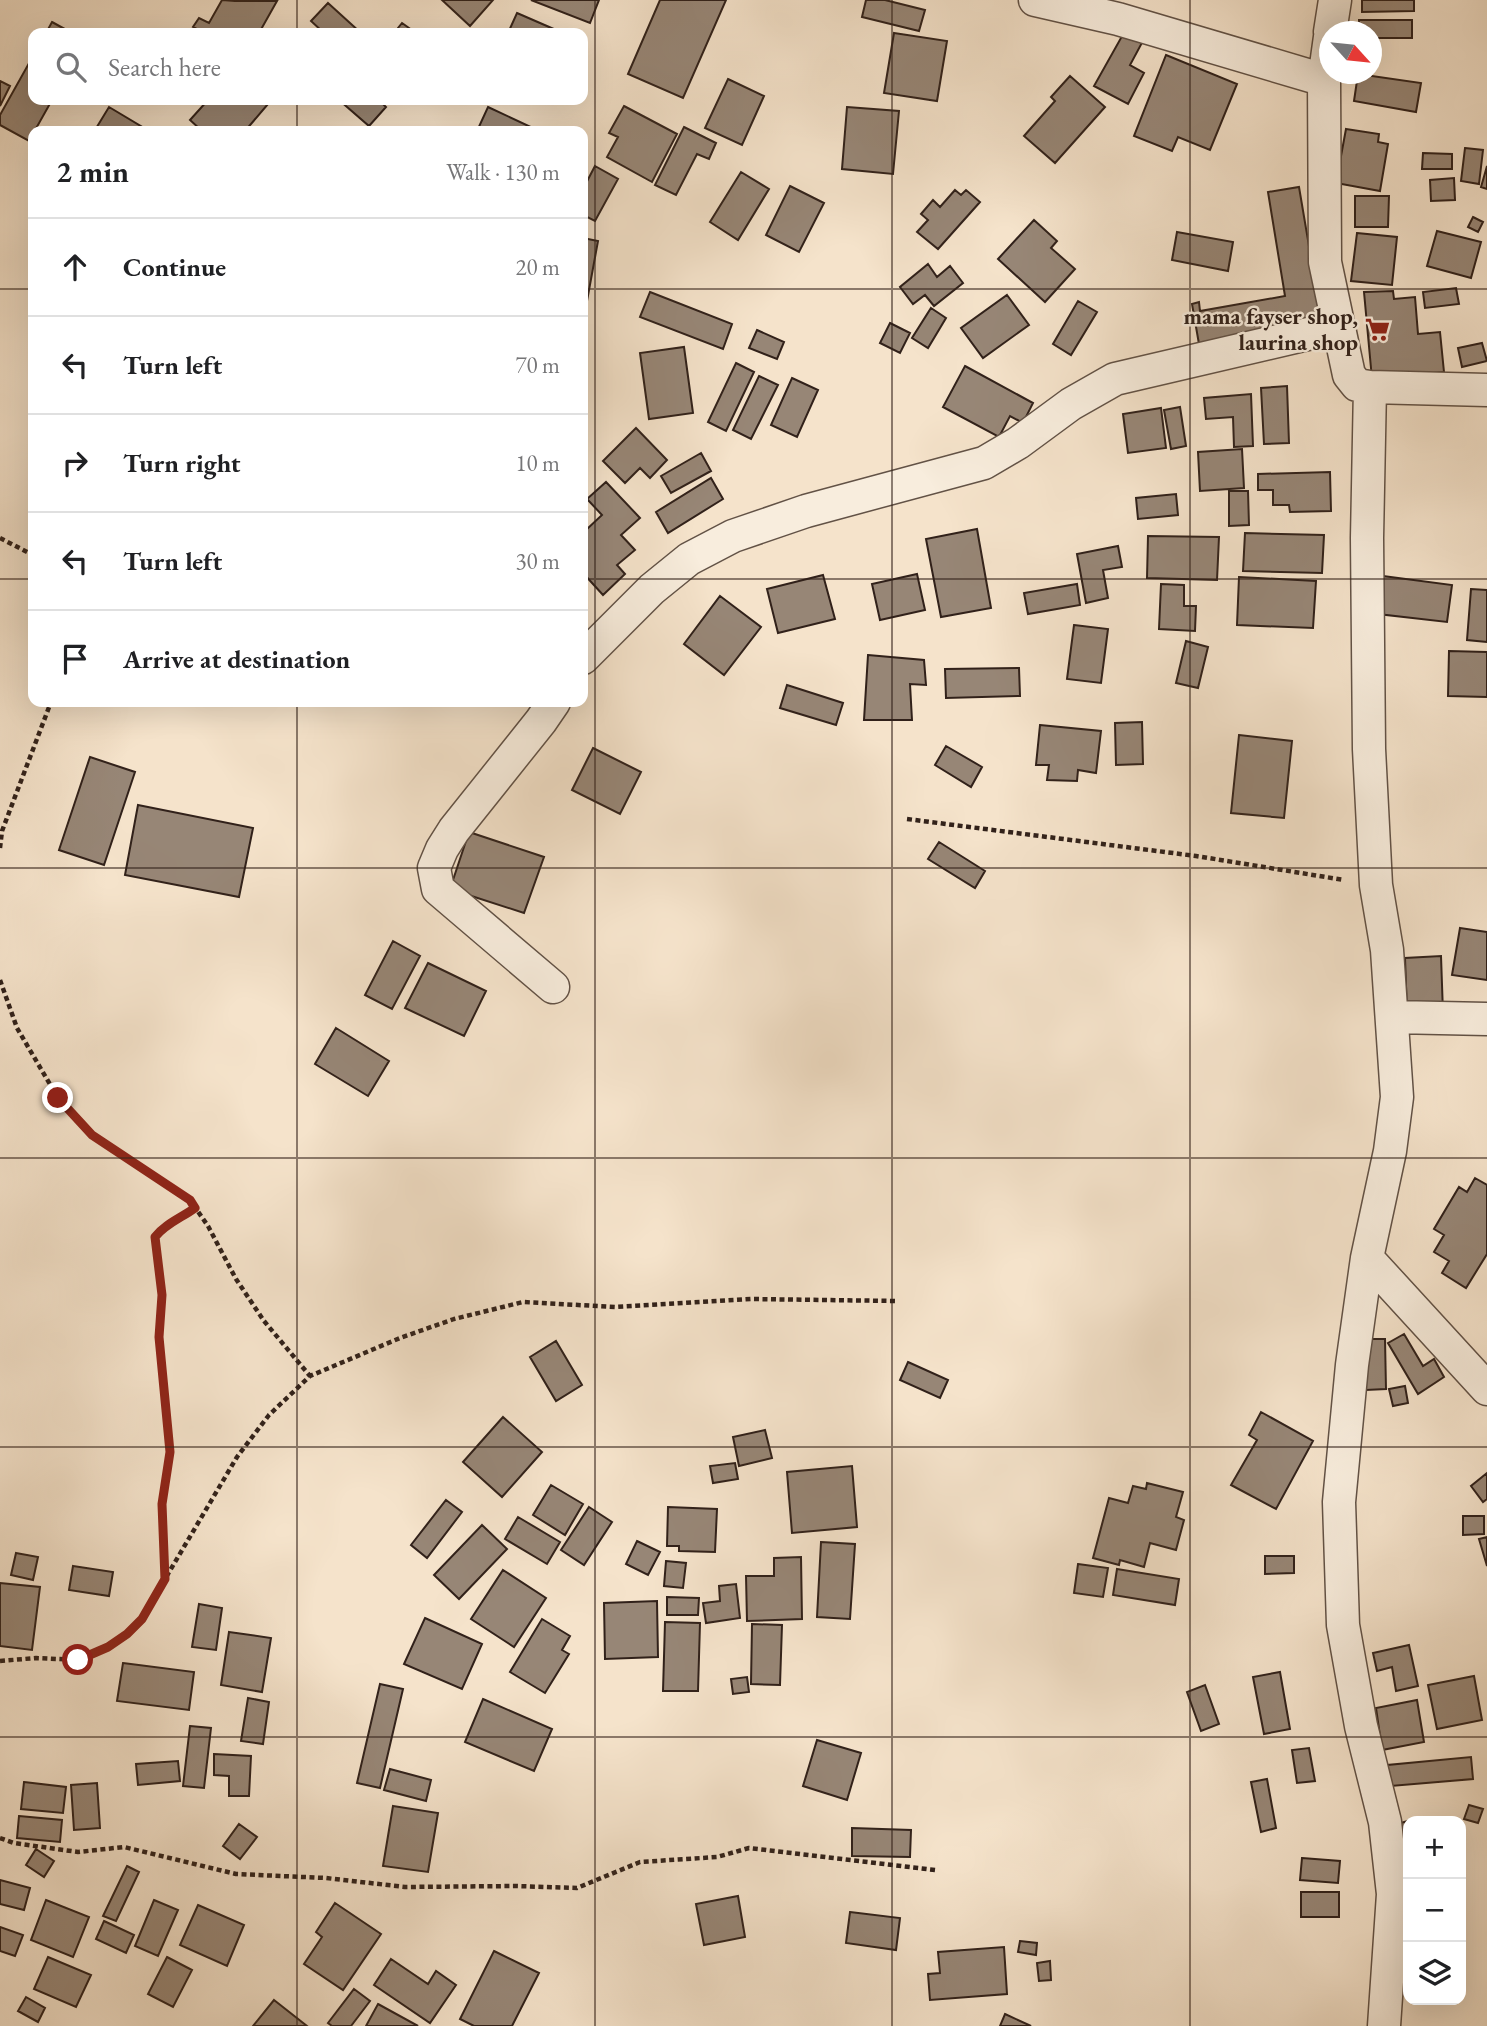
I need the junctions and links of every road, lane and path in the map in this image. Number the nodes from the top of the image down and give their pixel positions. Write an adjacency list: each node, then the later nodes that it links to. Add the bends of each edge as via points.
1 (1035, 0): 4 (street, via 1118,19)
2 (1335, 0): 3 (street)
3 (1332, 21)
4 (1319, 79)
5 (1324, 84): 6 (street, via 1325,262)
6 (1338, 327): 7 (street, via 1349,375 1357,385); 11 (street, via 1115,379 984,463 806,511 733,536 670,574)
7 (1370, 387): 8 (street); 16 (street, via 1367,538)
8 (1487, 390)
9 (0, 538): 10 (path)
10 (28, 552)
11 (588, 653)
12 (49, 707): 15 (path, via 2,831)
13 (551, 707): 18 (street, via 454,830 434,869 438,888)
14 (907, 819): 16 (path, via 1196,856)
15 (0, 848)
16 (1376, 885): 19 (street)
17 (0, 980): 21 (path, via 17,1027 58,1098 92,1135 190,1200)
18 (554, 987)
19 (1393, 1017): 20 (street); 22 (street, via 1397,1097)
20 (1487, 1019)
21 (195, 1208): 24 (path, via 264,1321); 26 (path, via 164,1226 155,1237 170,1452 162,1504)
22 (1367, 1258): 25 (street); 30 (street, via 1339,1502 1343,1625 1385,1822 1393,1894)
23 (897, 1301): 24 (path, via 751,1299 615,1307 523,1302 400,1338)
24 (310, 1376): 26 (path, via 269,1415 237,1457)
25 (1487, 1389)
26 (165, 1579): 27 (path, via 142,1619 108,1647 78,1660)
27 (0, 1661)
28 (0, 1838): 29 (path, via 78,1852 124,1847 236,1874 405,1887 577,1888 640,1862 717,1857 749,1848)
29 (934, 1870)
30 (1384, 2026)

